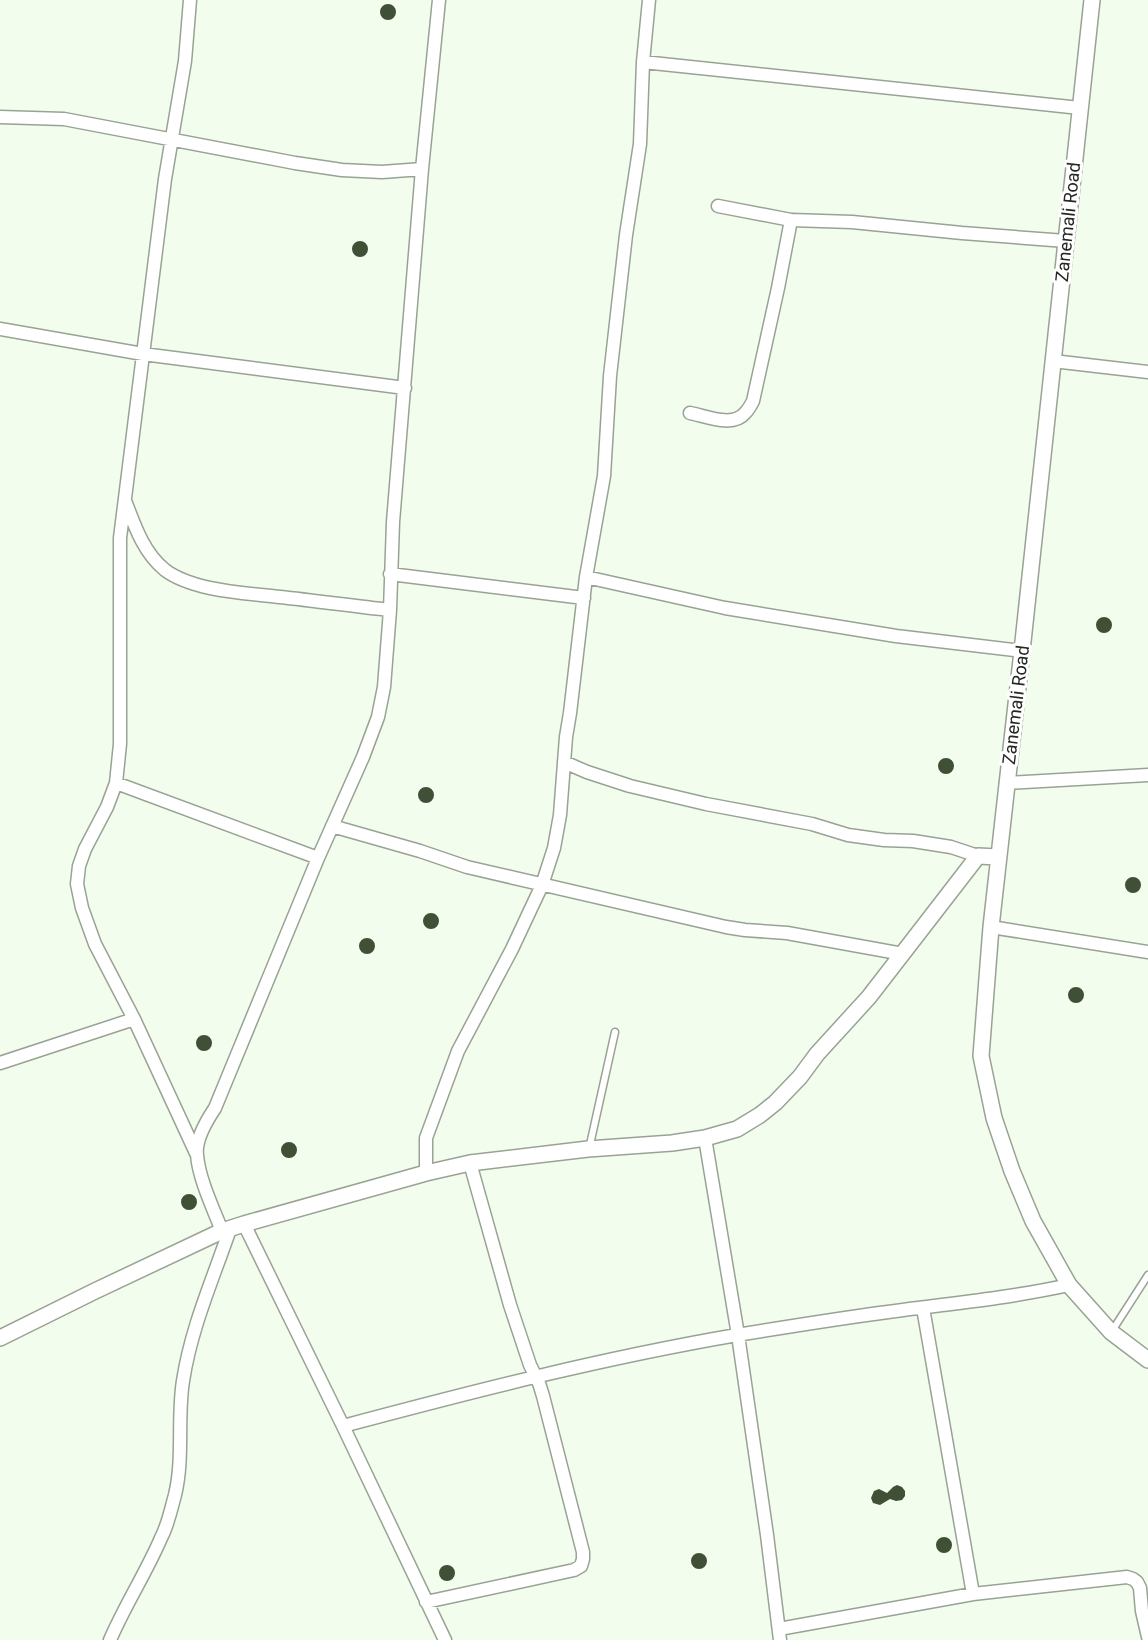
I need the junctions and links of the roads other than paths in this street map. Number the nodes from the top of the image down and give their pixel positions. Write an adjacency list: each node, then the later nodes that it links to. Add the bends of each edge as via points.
1 (190, 0): 8 (street)
2 (439, 0): 9 (street)
3 (649, 0): 5 (street)
4 (1092, 0): 6 (street, Zanemali Road)
5 (643, 62): 6 (street); 21 (street, via 640,144 613,352 604,476)
6 (1080, 108): 12 (street, Zanemali Road)
7 (0, 117): 8 (street, via 64,119)
8 (172, 138): 9 (street, via 342,170); 14 (street)
9 (422, 169): 17 (street)
10 (718, 206): 11 (street)
11 (790, 219): 12 (street); 18 (street, via 753,401 740,418 731,420)
12 (1066, 241): 15 (street, Zanemali Road)
13 (0, 329): 14 (street)
14 (143, 354): 17 (street); 19 (street)
15 (1053, 361): 16 (street); 24 (street, Zanemali Road)
16 (1148, 372)
17 (405, 388): 20 (street)
18 (690, 412)
19 (125, 501): 23 (street, via 150,553 183,580 224,590); 27 (street, via 120,538 120,744)
20 (390, 574): 22 (street); 23 (street)
21 (586, 577): 22 (street); 24 (street, via 725,608 896,636)
22 (584, 598): 25 (street)
23 (390, 610): 29 (street, via 378,717)
24 (1022, 651): 28 (street, Zanemali Road)
25 (564, 762): 30 (street, via 630,786 706,804 848,834 951,847); 33 (street, via 560,815)
26 (1148, 775): 28 (street)
27 (116, 783): 32 (street); 37 (street, via 85,849 77,884 94,944)
28 (1006, 783): 31 (street, Zanemali Road)
29 (332, 826): 32 (street); 33 (street)
30 (978, 856): 31 (street); 36 (street)
31 (998, 857): 34 (street, Zanemali Road)
32 (318, 858): 42 (street, via 215,1108 203,1126)
33 (542, 885): 36 (street, via 726,927 787,933); 44 (street, via 458,1051 426,1138)
34 (990, 927): 35 (street); 47 (street, Zanemali Road, via 981,1056 994,1118 1033,1221)
35 (1148, 952)
36 (903, 954): 40 (street, via 776,1103 737,1129)
37 (134, 1019): 39 (street); 42 (street)
38 (615, 1032): 41 (lane)
39 (0, 1063)
40 (705, 1138): 41 (street); 50 (street)
41 (588, 1149): 43 (street)
42 (196, 1153): 45 (street, via 202,1176)
43 (470, 1163): 44 (street); 53 (street, via 510,1305)
44 (426, 1173): 45 (street)
45 (232, 1228): 51 (street); 54 (street); 59 (street, via 188,1354 180,1406 176,1491 163,1536)
46 (1148, 1275): 49 (lane)
47 (1069, 1284): 48 (street); 49 (street, Zanemali Road)
48 (922, 1308): 50 (street); 55 (street)
49 (1112, 1332): 52 (street, Zanemali Road)
50 (738, 1335): 53 (street); 57 (street)
51 (0, 1338)
52 (1148, 1360)
53 (535, 1376): 54 (street); 56 (street, via 583,1552 581,1566)
54 (343, 1426): 56 (street)
55 (973, 1594): 57 (street); 58 (street, via 1127,1577 1140,1588)
56 (426, 1602): 60 (street)
57 (779, 1635)
58 (1148, 1637)
59 (110, 1640)
60 (445, 1640)

